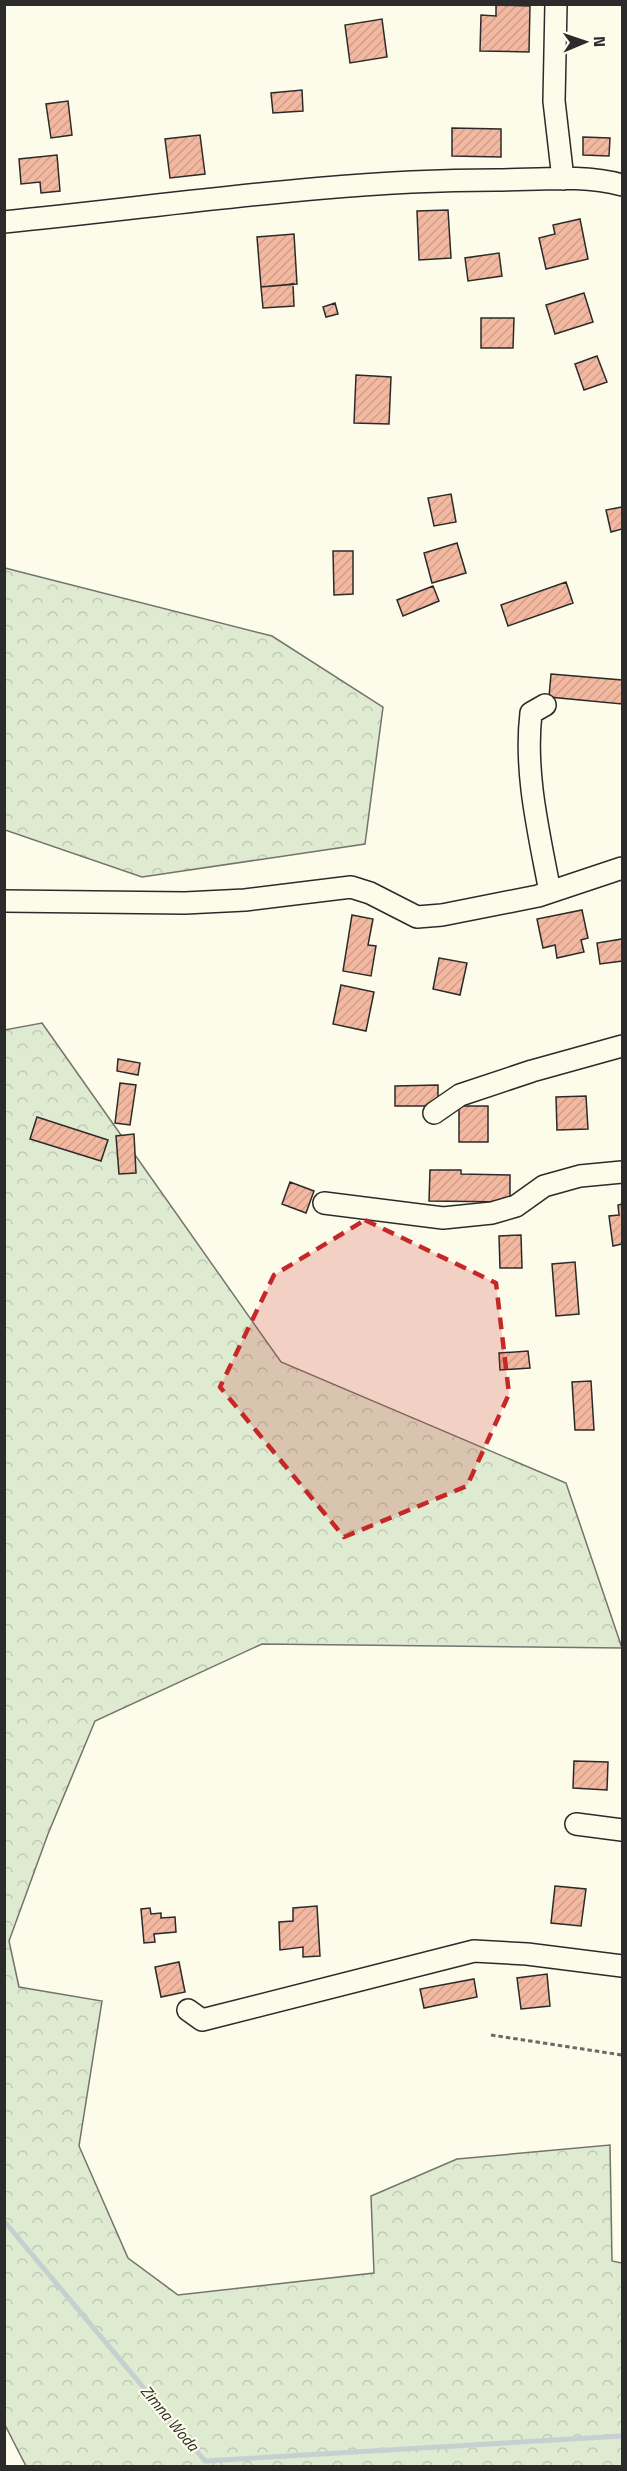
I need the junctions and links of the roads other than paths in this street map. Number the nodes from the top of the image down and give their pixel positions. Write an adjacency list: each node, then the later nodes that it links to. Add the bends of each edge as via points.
1 (556, 4): 2 (street, via 554,102)
2 (563, 179): 3 (street); 4 (street, via 335,186)
3 (622, 185)
4 (4, 222)
5 (545, 705): 7 (street, via 531,713 528,736 534,807)
6 (622, 868): 7 (street)
7 (550, 892): 8 (street, via 442,915 417,916 370,892 351,887 185,903)
8 (4, 901)
9 (622, 1046): 10 (street, via 460,1095)
10 (434, 1113)
11 (622, 1172): 12 (street, via 580,1176 544,1186 516,1206 492,1213 443,1218)
12 (324, 1203)
13 (576, 1824): 14 (street)
14 (622, 1830)
15 (622, 1966): 16 (street, via 474,1951 202,2020)
16 (188, 2010)

